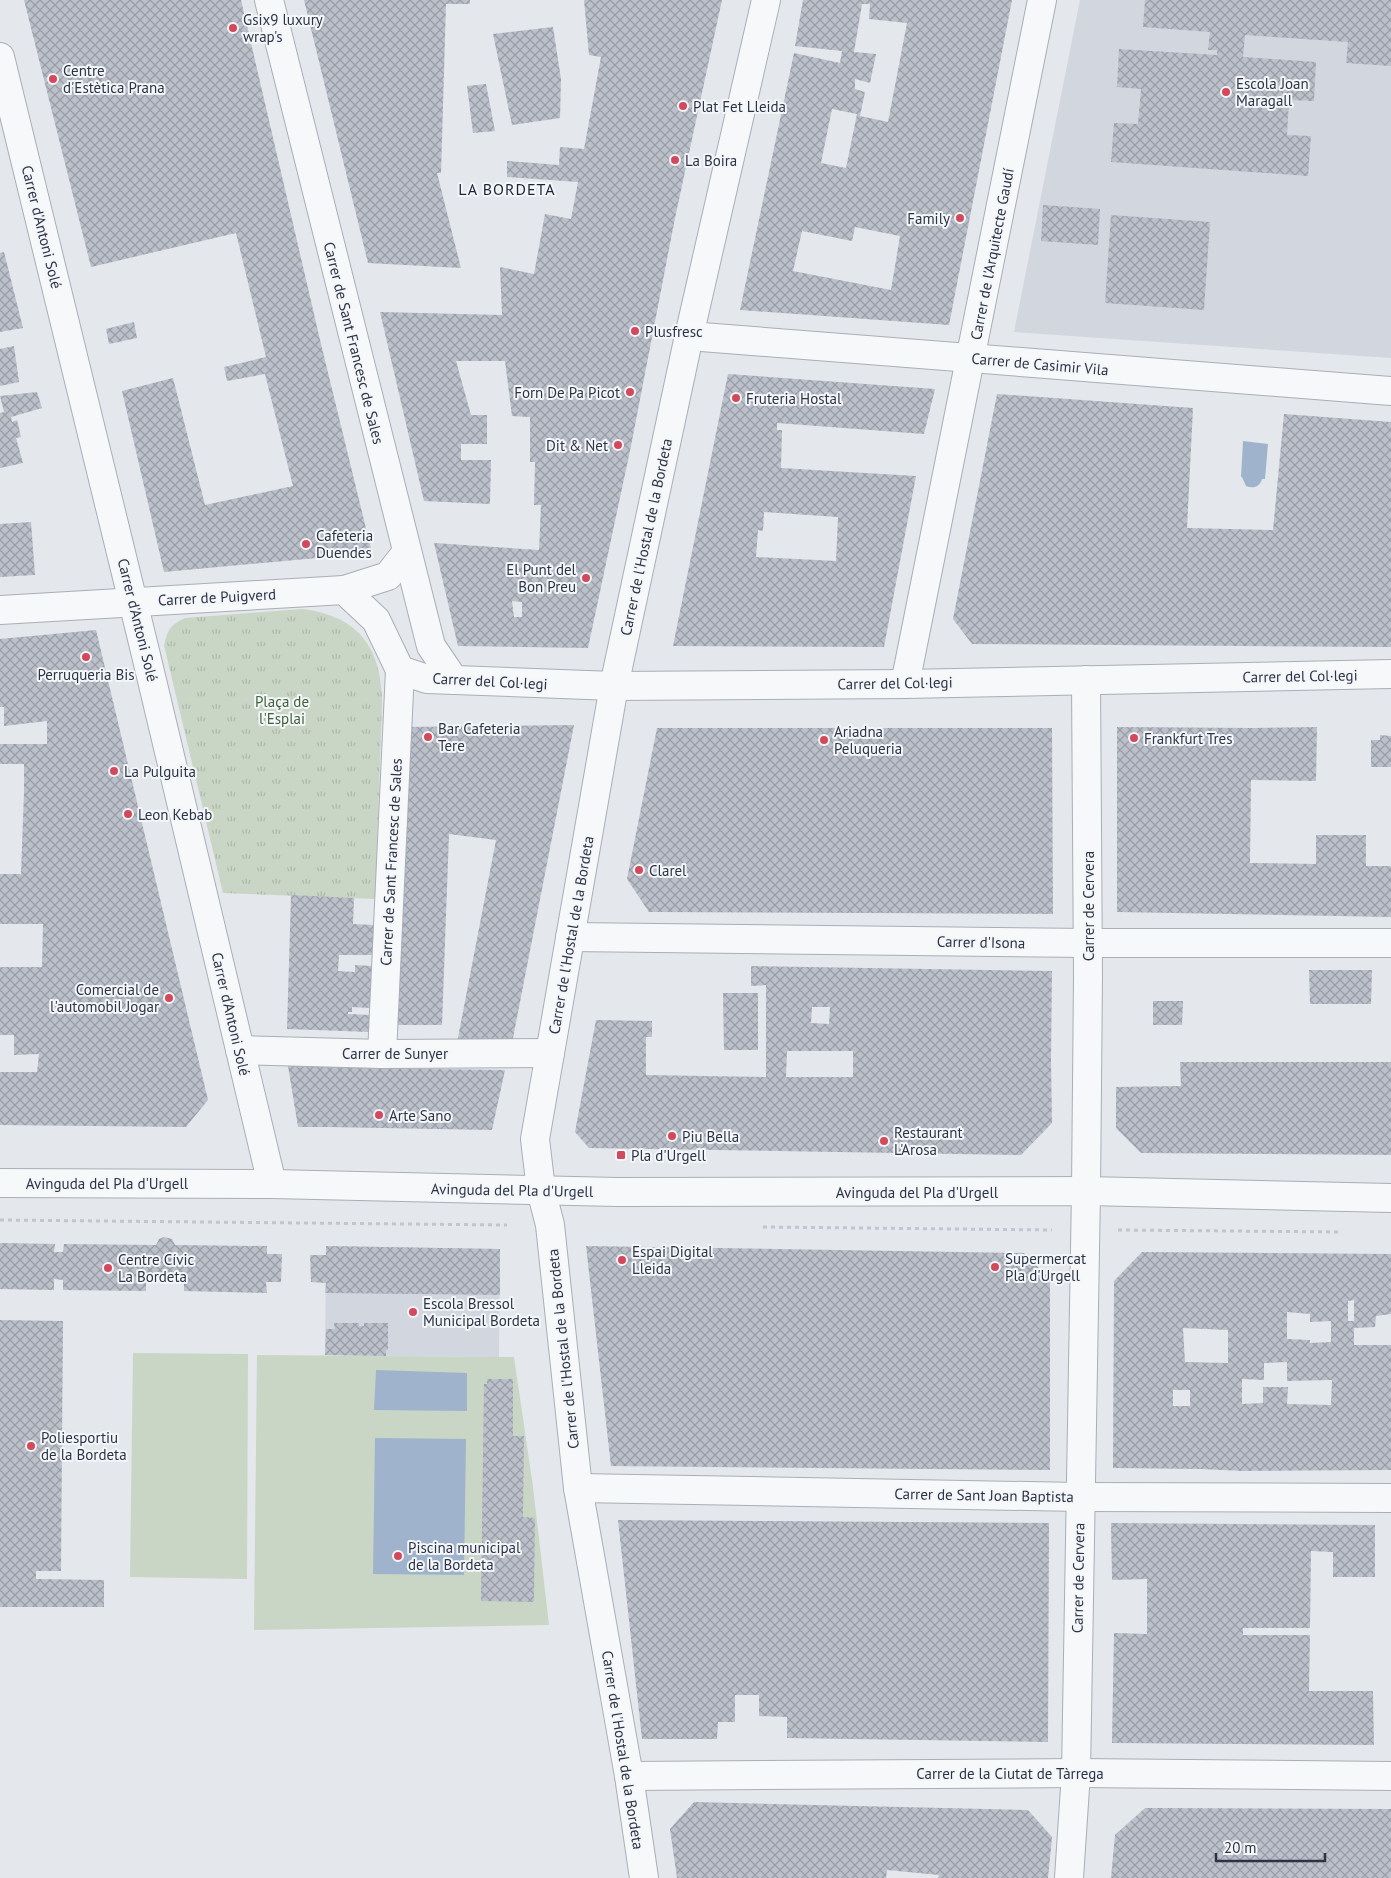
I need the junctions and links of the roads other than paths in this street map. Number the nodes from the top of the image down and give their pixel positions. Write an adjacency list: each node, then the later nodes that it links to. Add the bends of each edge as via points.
1 (269, 0): 8 (street, Carrer de Sant Francesc de Sales)
2 (766, 0): 5 (street, Carrer de l'Hostal de la Bordeta)
3 (1042, 0): 6 (street, Carrer de l'Arquitecte Gaudí)
4 (0, 57): 10 (street, Carrer d'Antoni Solé)
5 (690, 336): 6 (street, Carrer de Casimir Vila); 17 (street, Carrer de l'Hostal de la Bordeta)
6 (971, 358): 7 (street, Carrer de Casimir Vila); 16 (street, Carrer de l'Arquitecte Gaudí)
7 (1391, 391)
8 (406, 553): 9 (street, Carrer de Puigverd, via 388,576); 14 (street, Carrer de Sant Francesc de Sales, via 431,646)
9 (344, 590): 10 (street, Carrer de Puigverd); 12 (street, via 376,620)
10 (133, 601): 11 (street, Carrer de Puigverd); 21 (street, Carrer d'Antoni Solé)
11 (0, 610)
12 (400, 670): 14 (street, Carrer del Col·legi, via 427,679); 23 (street, Carrer de Sant Francesc de Sales)
13 (1391, 674): 15 (street, Carrer del Col·legi)
14 (454, 680): 17 (street, Carrer del Col·legi)
15 (1086, 680): 16 (street, Carrer del Col·legi); 19 (street, Carrer de Cervera)
16 (905, 684): 17 (street, Carrer del Col·legi)
17 (614, 686): 18 (street, Carrer de l'Hostal de la Bordeta)
18 (570, 937): 19 (street, Carrer d'Isona); 22 (street, Carrer de l'Hostal de la Bordeta)
19 (1088, 943): 20 (street, Carrer d'Isona); 27 (street, Carrer de Cervera)
20 (1391, 943)
21 (240, 1050): 23 (street, Carrer de Sunyer); 25 (street, Carrer d'Antoni Solé)
22 (550, 1053): 23 (street, Carrer de Sunyer); 26 (street, Carrer de l'Hostal de la Bordeta, via 535,1139)
23 (382, 1054)
24 (0, 1183): 25 (street, Avinguda del Pla d'Urgell)
25 (272, 1184): 26 (street, Avinguda del Pla d'Urgell)
26 (541, 1190): 27 (street, Avinguda del Pla d'Urgell); 29 (street, Carrer de l'Hostal de la Bordeta, via 550,1225)
27 (1086, 1192): 28 (street, Avinguda del Pla d'Urgell); 30 (street, Carrer de Cervera)
28 (1391, 1198)
29 (578, 1488): 30 (street, Carrer de Sant Joan Baptista); 33 (street, Carrer de l'Hostal de la Bordeta)
30 (1080, 1496): 31 (street, Carrer de Sant Joan Baptista); 32 (street, Carrer de Cervera)
31 (1391, 1498)
32 (1076, 1772): 33 (street, Carrer de la Ciutat de Tàrrega); 34 (street, Carrer de la Ciutat de Tàrrega); 36 (street, Carrer de Cervera)
33 (628, 1776): 35 (street, Carrer de l'Hostal de la Bordeta)
34 (1391, 1776)
35 (644, 1878)
36 (1069, 1878)

